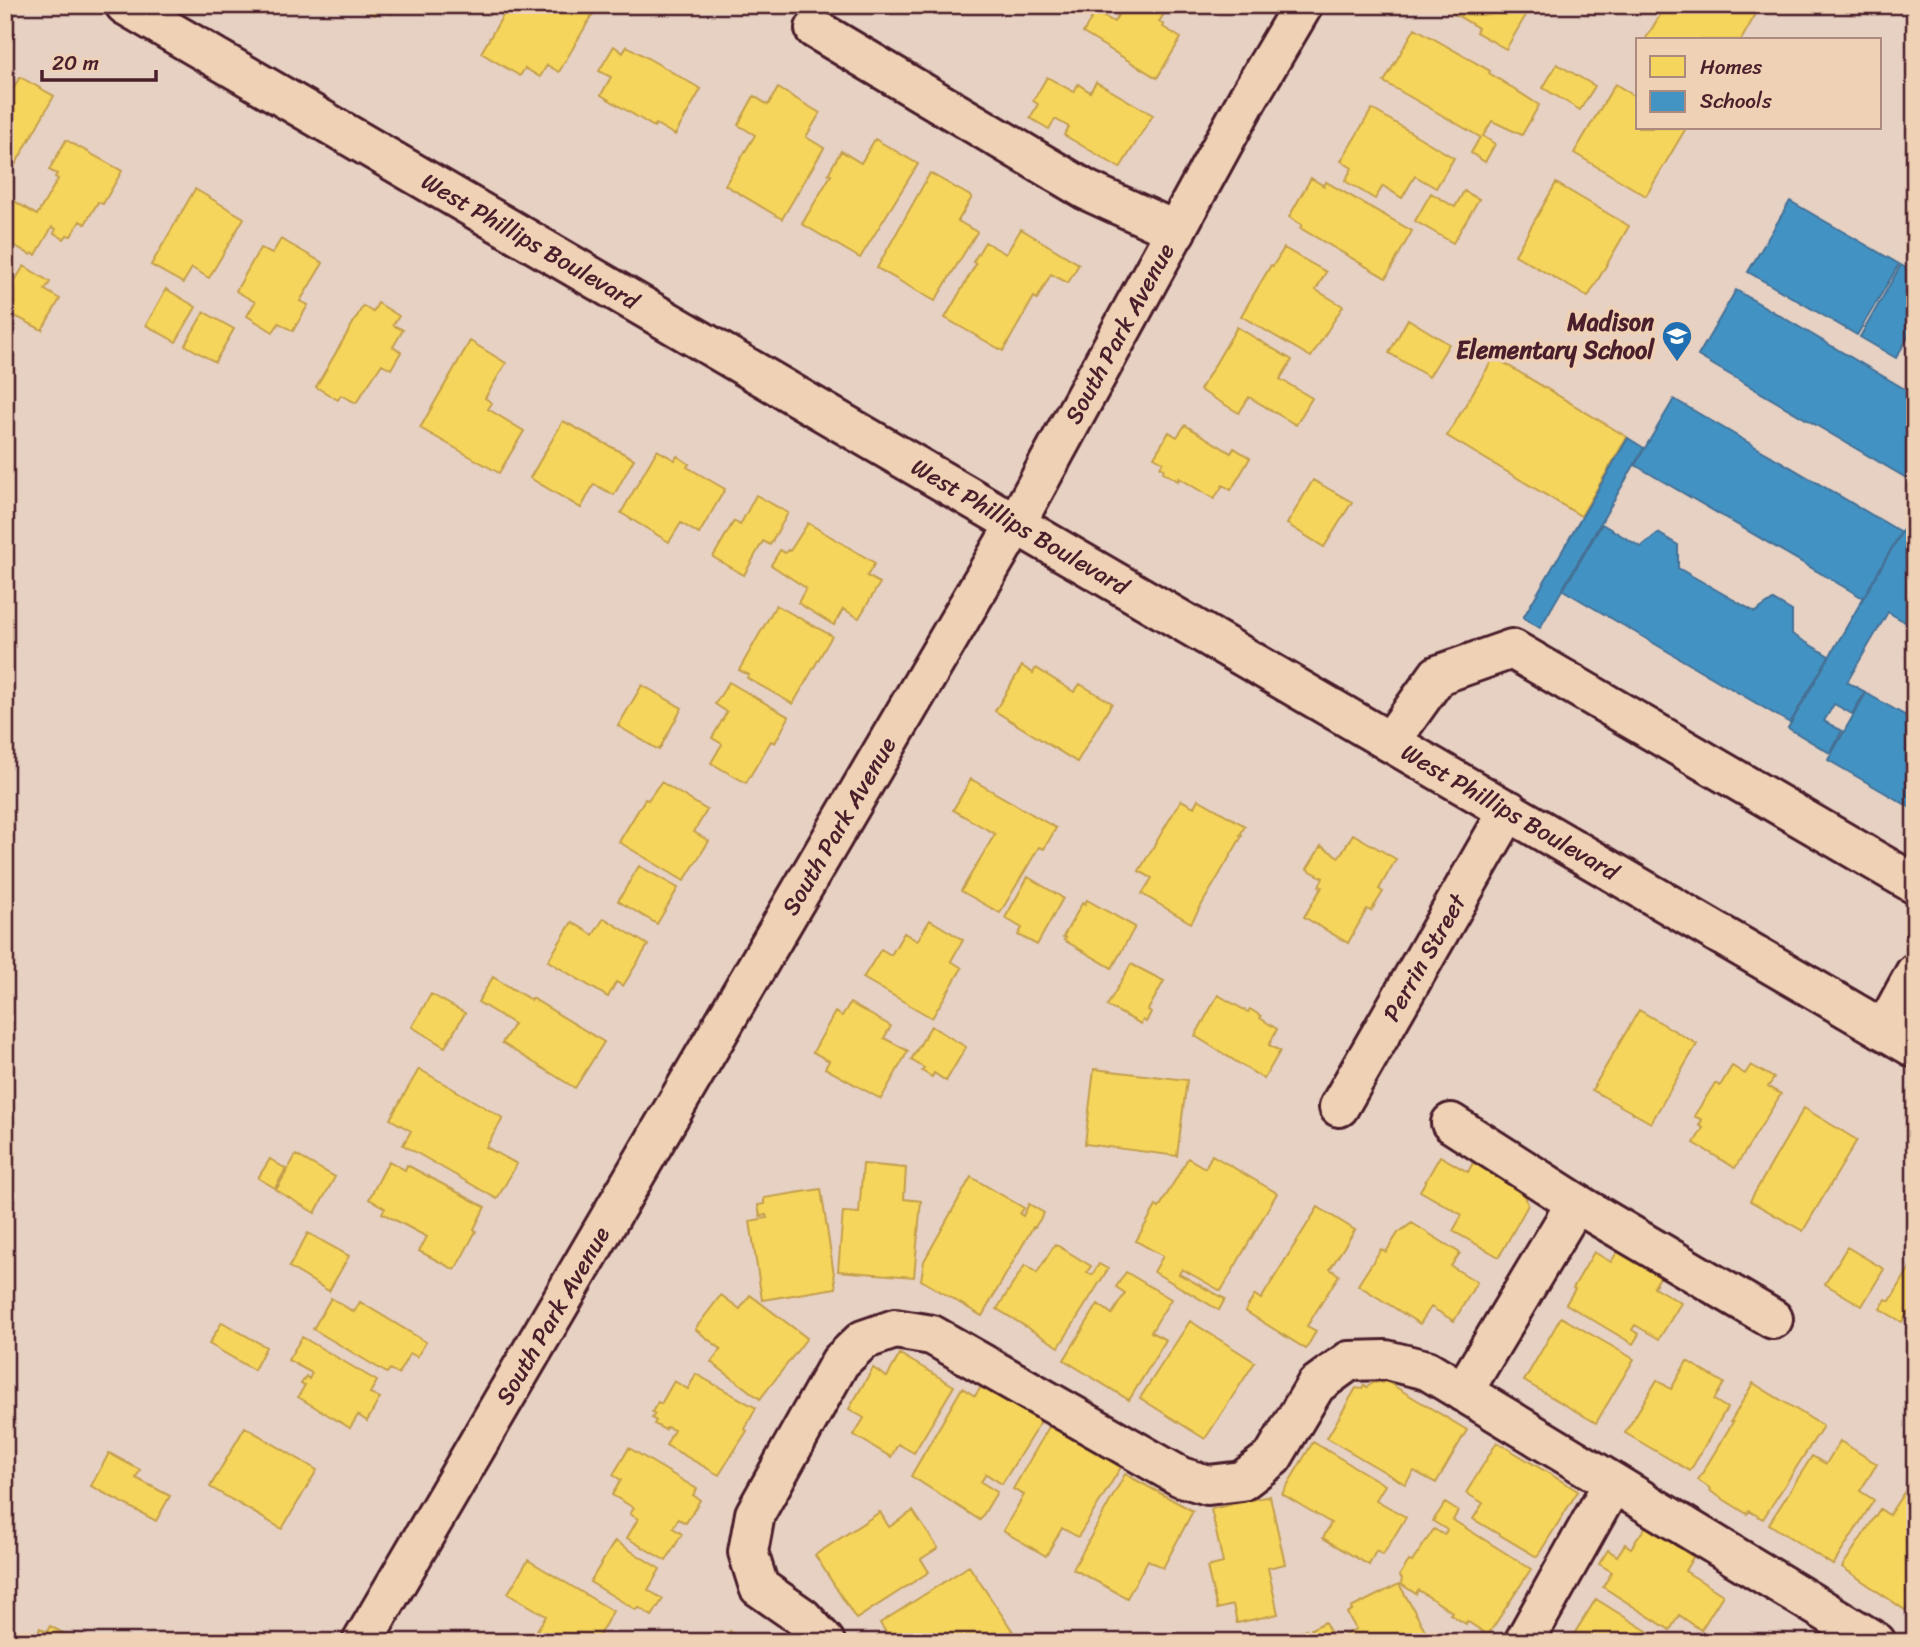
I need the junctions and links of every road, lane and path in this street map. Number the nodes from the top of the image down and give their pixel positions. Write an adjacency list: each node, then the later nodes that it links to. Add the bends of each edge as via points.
1 (125, 5): 5 (street, West Phillips Boulevard)
2 (1303, 5): 4 (street, South Park Avenue)
3 (815, 29): 4 (street, via 1086,190)
4 (1176, 231): 5 (street, South Park Avenue)
5 (1015, 525): 6 (street, West Phillips Boulevard); 17 (street, South Park Avenue)
6 (1390, 742): 7 (street, West Phillips Boulevard); 8 (street, via 1438,675 1512,649)
7 (1509, 810): 10 (street, West Phillips Boulevard); 11 (street, Perrin Street)
8 (1915, 884)
9 (1915, 973): 10 (street)
10 (1899, 1039)
11 (1339, 1107)
12 (1451, 1123): 13 (street)
13 (1576, 1203): 14 (street); 15 (street)
14 (1773, 1319)
15 (1463, 1392): 16 (street); 18 (street, via 1427,1370 1387,1360 1349,1361 1316,1385 1273,1457 1242,1480 1208,1485 1181,1477 932,1335 895,1329 863,1340 840,1362 755,1514 748,1552 759,1587 802,1617)
16 (1613, 1483): 19 (street); 20 (street)
17 (362, 1642)
18 (825, 1642)
19 (1524, 1642)
20 (1876, 1642)

